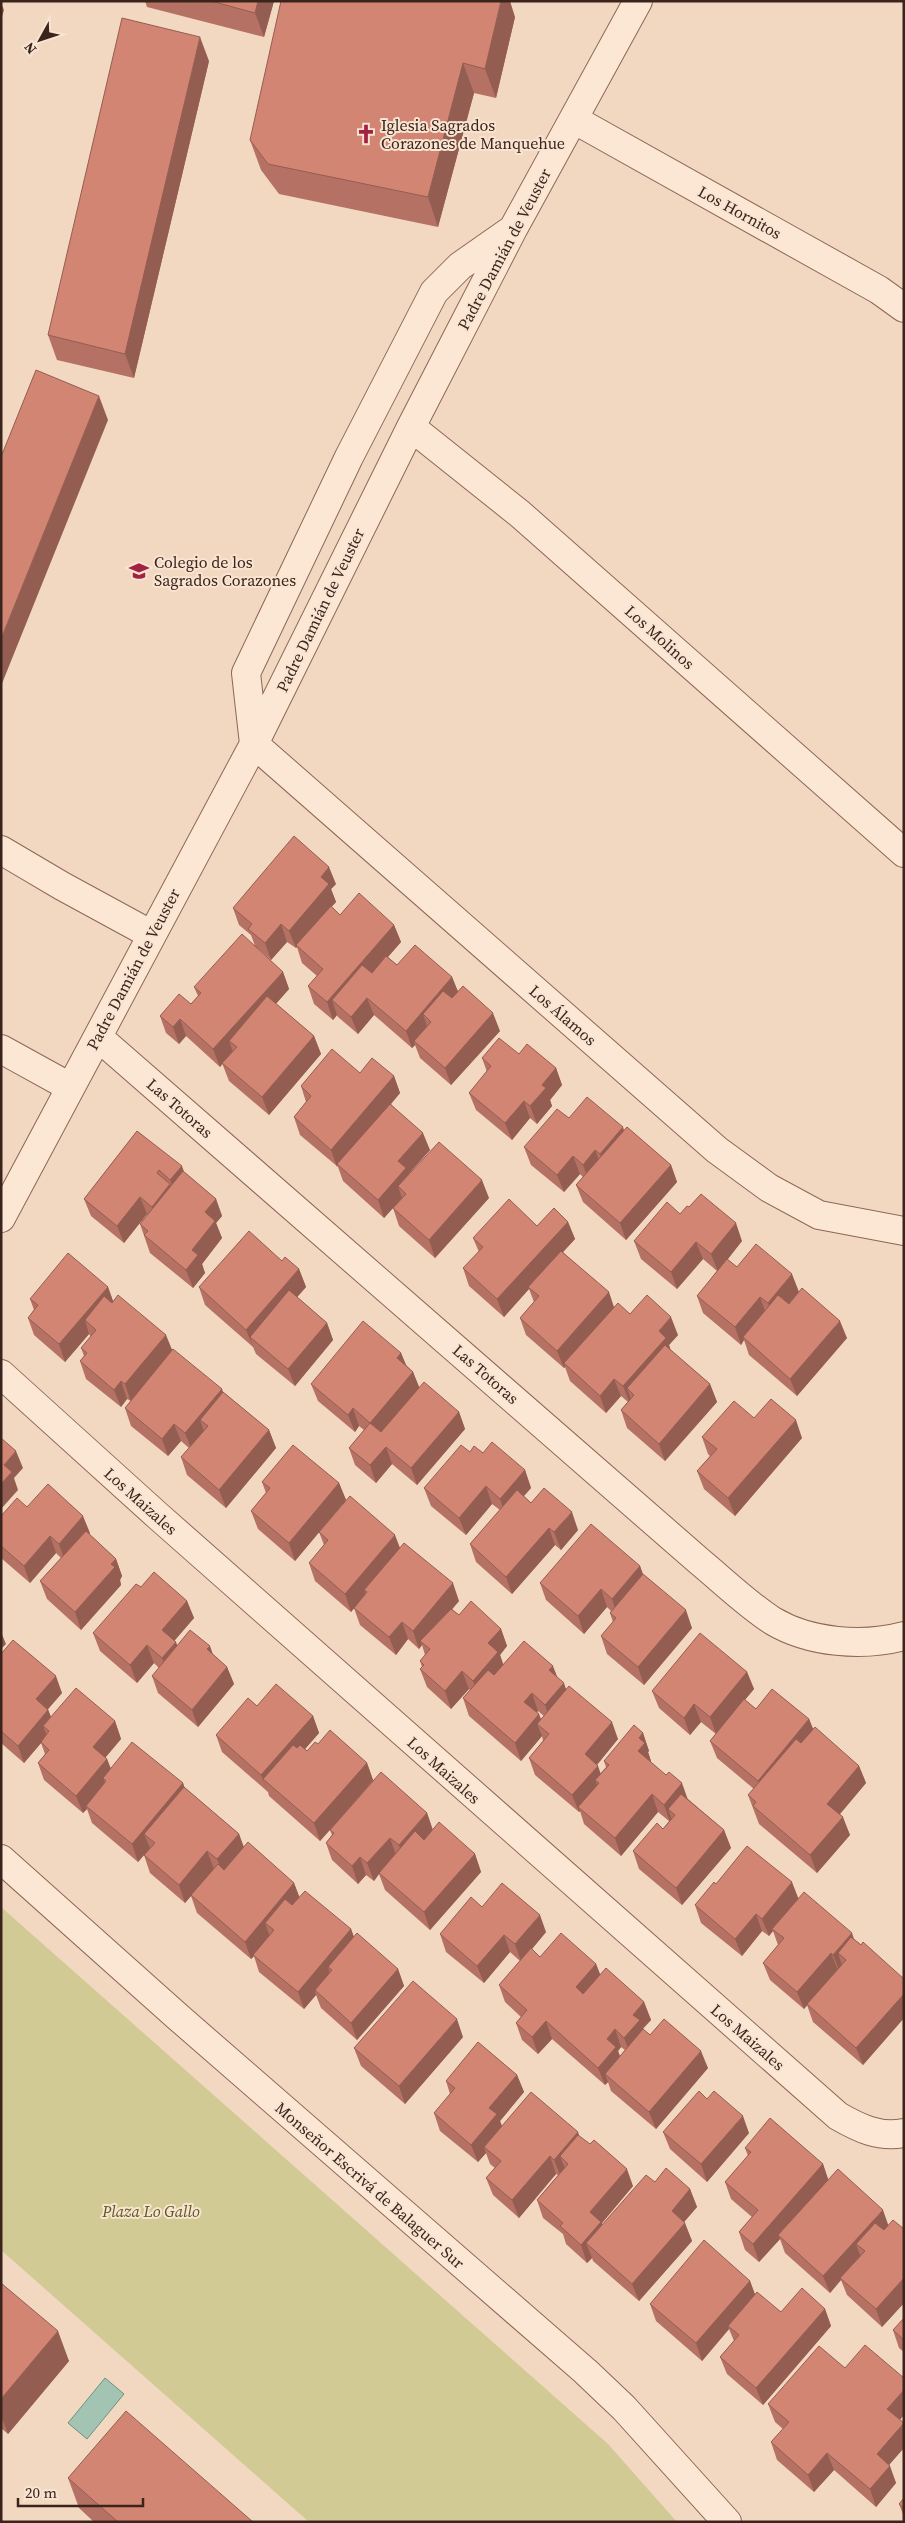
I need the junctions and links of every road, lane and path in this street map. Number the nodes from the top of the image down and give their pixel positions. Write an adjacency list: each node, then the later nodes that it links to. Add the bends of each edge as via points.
1 (638, 1): 2 (street, Padre Damián de Veuster)
2 (575, 120): 3 (street, Padre Damián de Veuster); 4 (street, Los Hornitos, via 849,272)
3 (513, 229): 5 (street, Padre Damián de Veuster); 6 (street, via 460,266 434,292 354,448 246,673)
4 (904, 308)
5 (411, 427): 6 (street, Padre Damián de Veuster); 8 (street, Los Molinos, via 520,514)
6 (254, 744): 9 (street, Padre Damián de Veuster); 14 (street, Los Álamos, via 716,1150 769,1188 819,1215)
7 (1, 850): 9 (street)
8 (904, 852)
9 (152, 934): 10 (street, Padre Damián de Veuster)
10 (98, 1037): 12 (street, Padre Damián de Veuster); 16 (street, Las Totoras, via 699,1561 773,1621 820,1638 844,1641 868,1642)
11 (1, 1049): 12 (street)
12 (70, 1087): 13 (street, Padre Damián de Veuster)
13 (1, 1218)
14 (904, 1231)
15 (1, 1374): 18 (street, Los Maizales, via 838,2116 872,2132 891,2136)
16 (904, 1636)
17 (1, 1859): 19 (street, Monseñor Escrivá de Balaguer Sur, via 192,2030 585,2371 624,2408)
18 (904, 2133)
19 (727, 2522)

